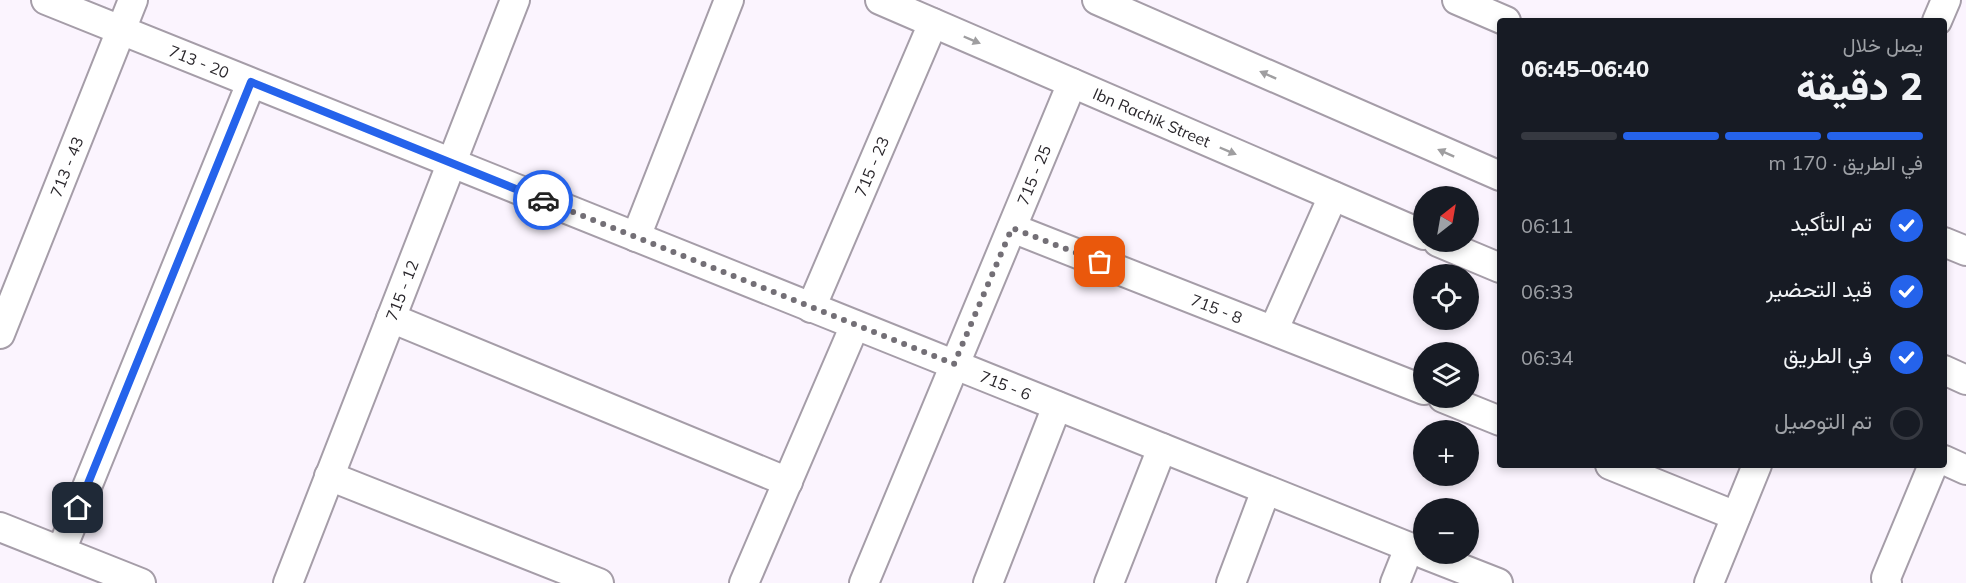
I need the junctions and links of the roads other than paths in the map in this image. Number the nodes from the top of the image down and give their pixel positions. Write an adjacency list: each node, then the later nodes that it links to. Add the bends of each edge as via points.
1 (46, 0): 12 (street, 713 - 20)
2 (133, 0): 12 (street, 713 - 43)
3 (515, 0): 15 (street, 715 - 12)
4 (729, 0): 20 (street)
5 (880, 0): 11 (street, Ibn Rachik Street)
6 (1097, 0): 16 (street, one-way to 6)
7 (1457, 0): 9 (street)
8 (1946, 0): 10 (street)
9 (1499, 18)
10 (1938, 18)
11 (933, 23): 14 (street, Ibn Rachik Street, one-way to 14); 25 (street, 715 - 23)
12 (121, 29): 13 (street, 713 - 20); 29 (street, 713 - 43)
13 (251, 82): 15 (street, 713 - 20); 49 (street)
14 (1072, 83): 17 (street, Ibn Rachik Street, one-way to 17); 18 (street, 715 - 25)
15 (451, 164): 20 (street, 715 - 6); 26 (street, 715 - 12)
16 (1497, 175)
17 (1333, 196): 19 (street, Ibn Rachik Street); 28 (street)
18 (1012, 228): 28 (street, 715 - 8); 30 (street, 715 - 25)
19 (1413, 230)
20 (636, 237): 25 (street, 715 - 6)
21 (1947, 243): 22 (street)
22 (1966, 251)
23 (1462, 252): 24 (street)
24 (1497, 267)
25 (811, 308): 27 (street, 715 - 6)
26 (391, 318): 43 (street, 715 - 12); 44 (street)
27 (855, 325): 30 (street, 715 - 6); 44 (street)
28 (1274, 329): 33 (street, 715 - 8)
29 (0, 334)
30 (954, 364): 34 (street, 715 - 6); 56 (street, 715 - 25)
31 (1947, 371): 32 (street)
32 (1966, 380)
33 (1413, 386)
34 (1057, 406): 37 (street, 715 - 6); 57 (street)
35 (1469, 408): 36 (street)
36 (1497, 419)
37 (1162, 448): 45 (street, 715 - 6); 58 (street)
38 (1947, 461): 42 (street)
39 (1617, 468): 46 (street)
40 (1755, 468): 46 (street)
41 (1932, 468): 63 (street)
42 (1966, 470)
43 (329, 476): 53 (street, 715 - 12); 54 (street)
44 (788, 482): 55 (street)
45 (1266, 490): 48 (street, 715 - 6); 59 (street)
46 (1736, 516): 62 (street)
47 (0, 526): 49 (street)
48 (1413, 549)
49 (61, 551): 52 (street)
50 (1413, 559): 60 (street)
51 (1451, 564): 61 (street, 715 - 6)
52 (141, 583)
53 (288, 583)
54 (598, 583)
55 (744, 583)
56 (864, 583)
57 (988, 583)
58 (1109, 583)
59 (1231, 583)
60 (1395, 583)
61 (1498, 583)
62 (1709, 583)
63 (1887, 583)

